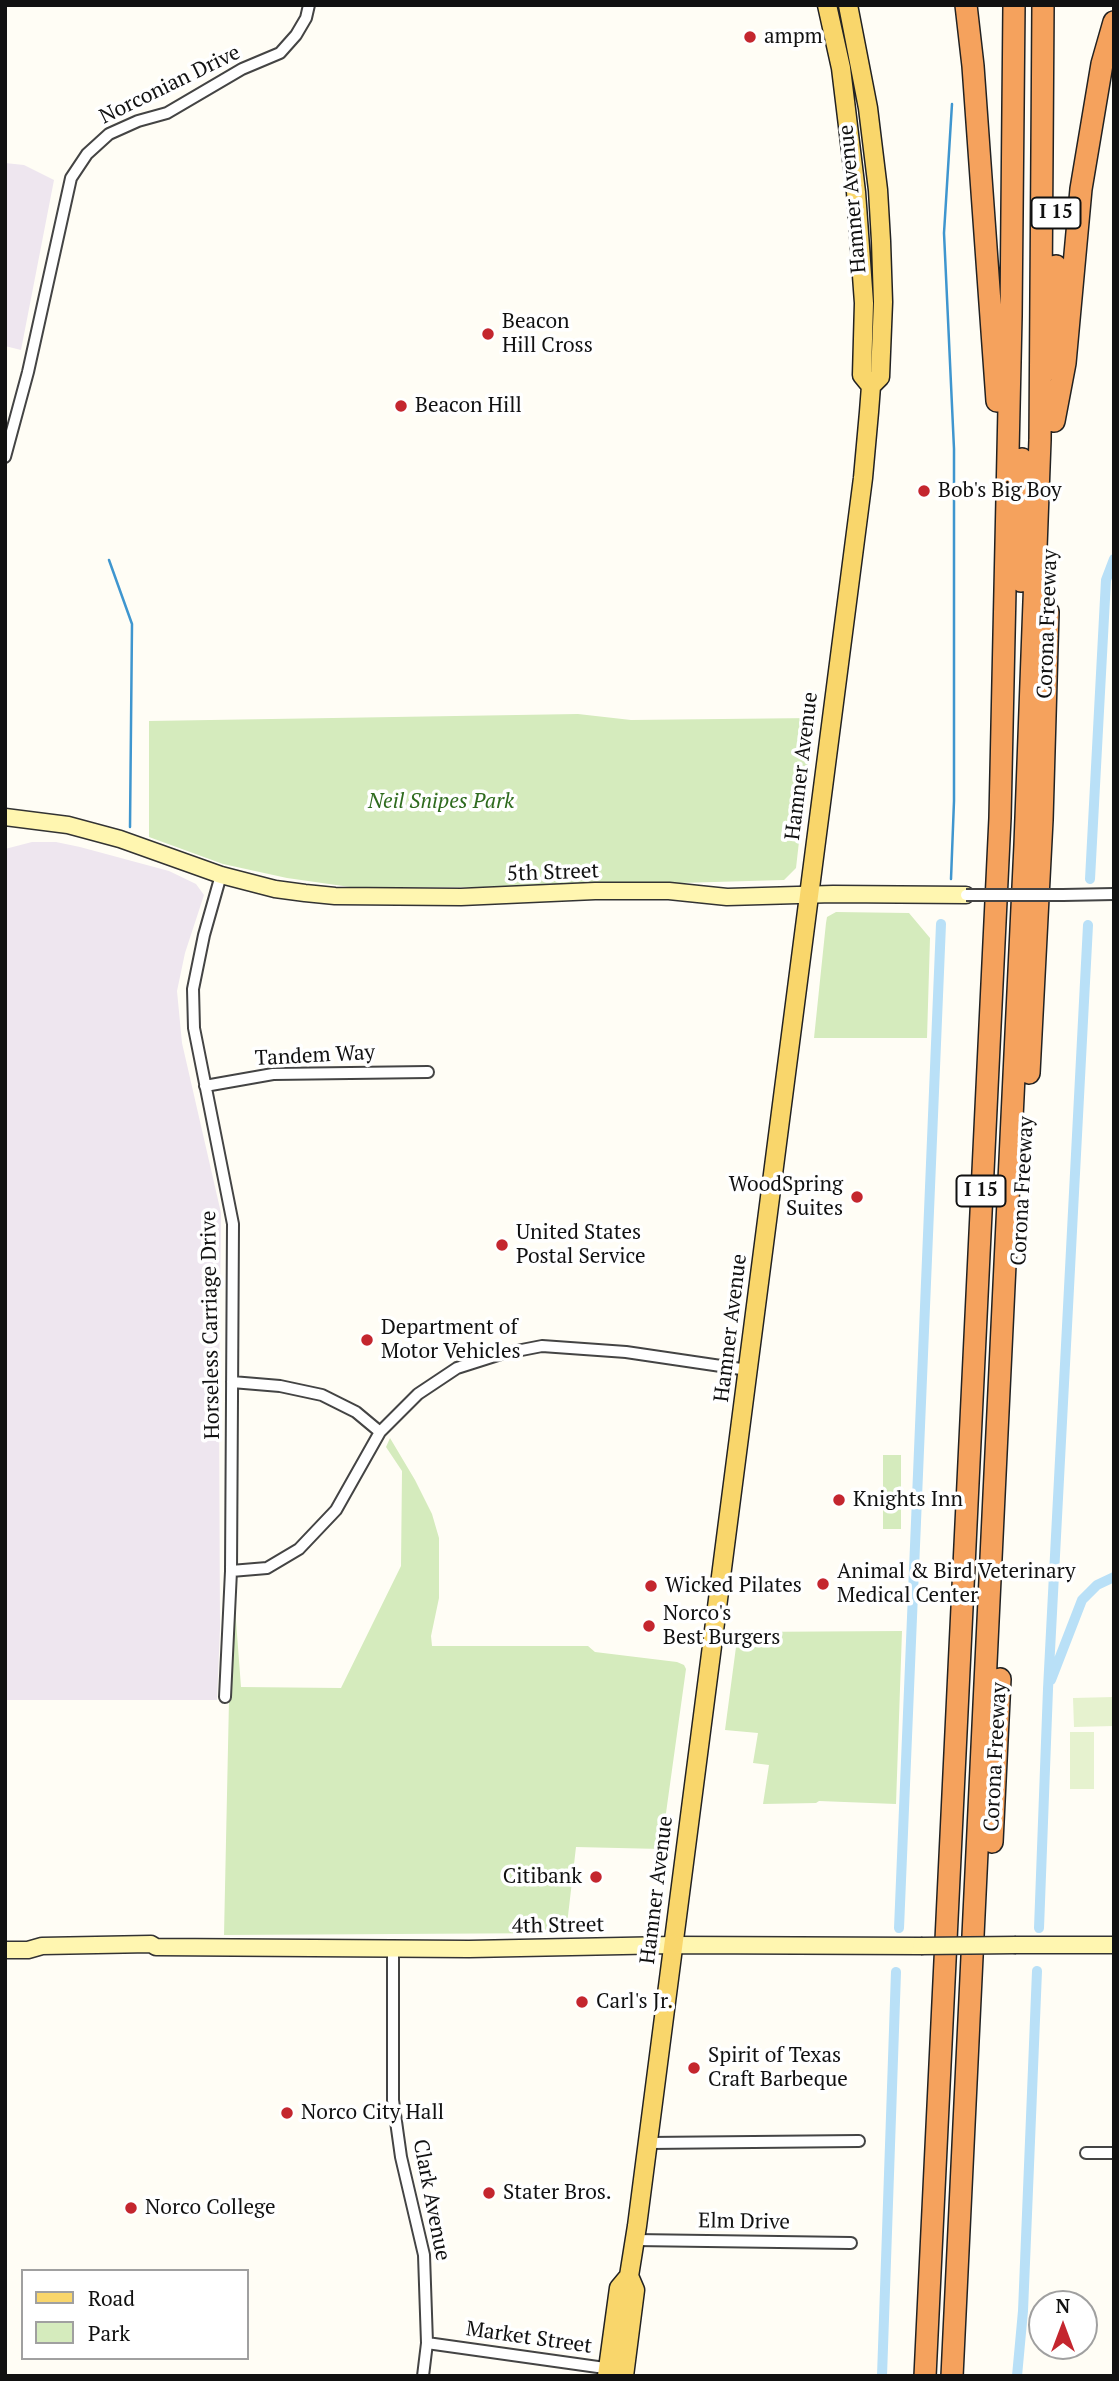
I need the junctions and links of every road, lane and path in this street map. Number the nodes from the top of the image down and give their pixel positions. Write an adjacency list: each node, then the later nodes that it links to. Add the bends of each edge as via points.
1 (309, 5): 14 (street, Norconian Drive, via 296,36 280,52 167,113 109,134 87,154 71,178 63,207)
2 (827, 5): 10 (main road, Hamner Avenue)
3 (848, 5): 11 (main road, Hamner Avenue)
4 (965, 5): 15 (highway, via 997,396)
5 (1014, 5): 15 (highway, Corona Freeway / I 15)
6 (1027, 5): 25 (highway, via 1021,586)
7 (1043, 5): 25 (highway, via 1040,440 1025,859)
8 (1056, 5): 13 (highway, Corona Freeway / I 15)
9 (1114, 22): 13 (highway, via 1102,64 1081,189 1065,363)
10 (841, 68): 11 (main road, via 849,72 857,105); 12 (main road, Hamner Avenue, via 864,303 862,375)
11 (868, 108): 12 (main road, Hamner Avenue, via 878,190 883,302 880,377)
12 (871, 386): 19 (main road, Hamner Avenue)
13 (1054, 421): 28 (highway, Corona Freeway / I 15, via 1042,820)
14 (5, 457)
15 (1004, 587): 27 (highway, Corona Freeway / I 15, via 1000,818)
16 (5, 817): 17 (street, 5th Street, via 68,825)
17 (221, 875): 19 (street, 5th Street, via 275,889 335,896 595,891 727,897); 22 (street, Horseless Carriage Drive, via 193,989 194,1028)
18 (1114, 894): 20 (street, 5th Street, bridge)
19 (808, 895): 20 (street, 5th Street); 23 (main road, Hamner Avenue)
20 (966, 895)
21 (428, 1072): 22 (street, Tandem Way, via 273,1074)
22 (205, 1086): 24 (street, Horseless Carriage Drive, via 233,1224)
23 (748, 1370): 26 (street, via 626,1352 542,1346 457,1368 418,1394); 31 (main road, Hamner Avenue)
24 (232, 1382): 26 (street, via 323,1395 356,1412); 29 (street, Horseless Carriage Drive)
25 (991, 1429): 27 (highway, I 15); 28 (highway); 45 (highway); 46 (highway)
26 (380, 1432): 29 (street, via 336,1510 299,1549 267,1568)
27 (968, 1517): 44 (highway, Corona Freeway / I 15)
28 (1007, 1519): 47 (highway, Corona Freeway / I 15)
29 (231, 1571): 30 (street, Horseless Carriage Drive)
30 (225, 1697)
31 (673, 1945): 32 (street, 4th Street, bridge); 33 (street, 4th Street); 36 (main road, Hamner Avenue)
32 (1114, 1945)
33 (393, 1948): 34 (street, 4th Street, via 154,1945 107,1951); 41 (street, Clark Avenue, via 393,2100 424,2255)
34 (5, 1950)
35 (859, 2141): 36 (street)
36 (648, 2143): 39 (main road, Hamner Avenue)
37 (1087, 2153): 38 (street)
38 (1114, 2153)
39 (635, 2240): 40 (street, Elm Drive); 42 (main road, Hamner Avenue, via 629,2276 635,2290)
40 (851, 2243)
41 (427, 2343): 42 (street, Market Street); 43 (street, Clark Avenue)
42 (616, 2373)
43 (423, 2376)
44 (925, 2376)
45 (942, 2376)
46 (952, 2376)
47 (967, 2376)

